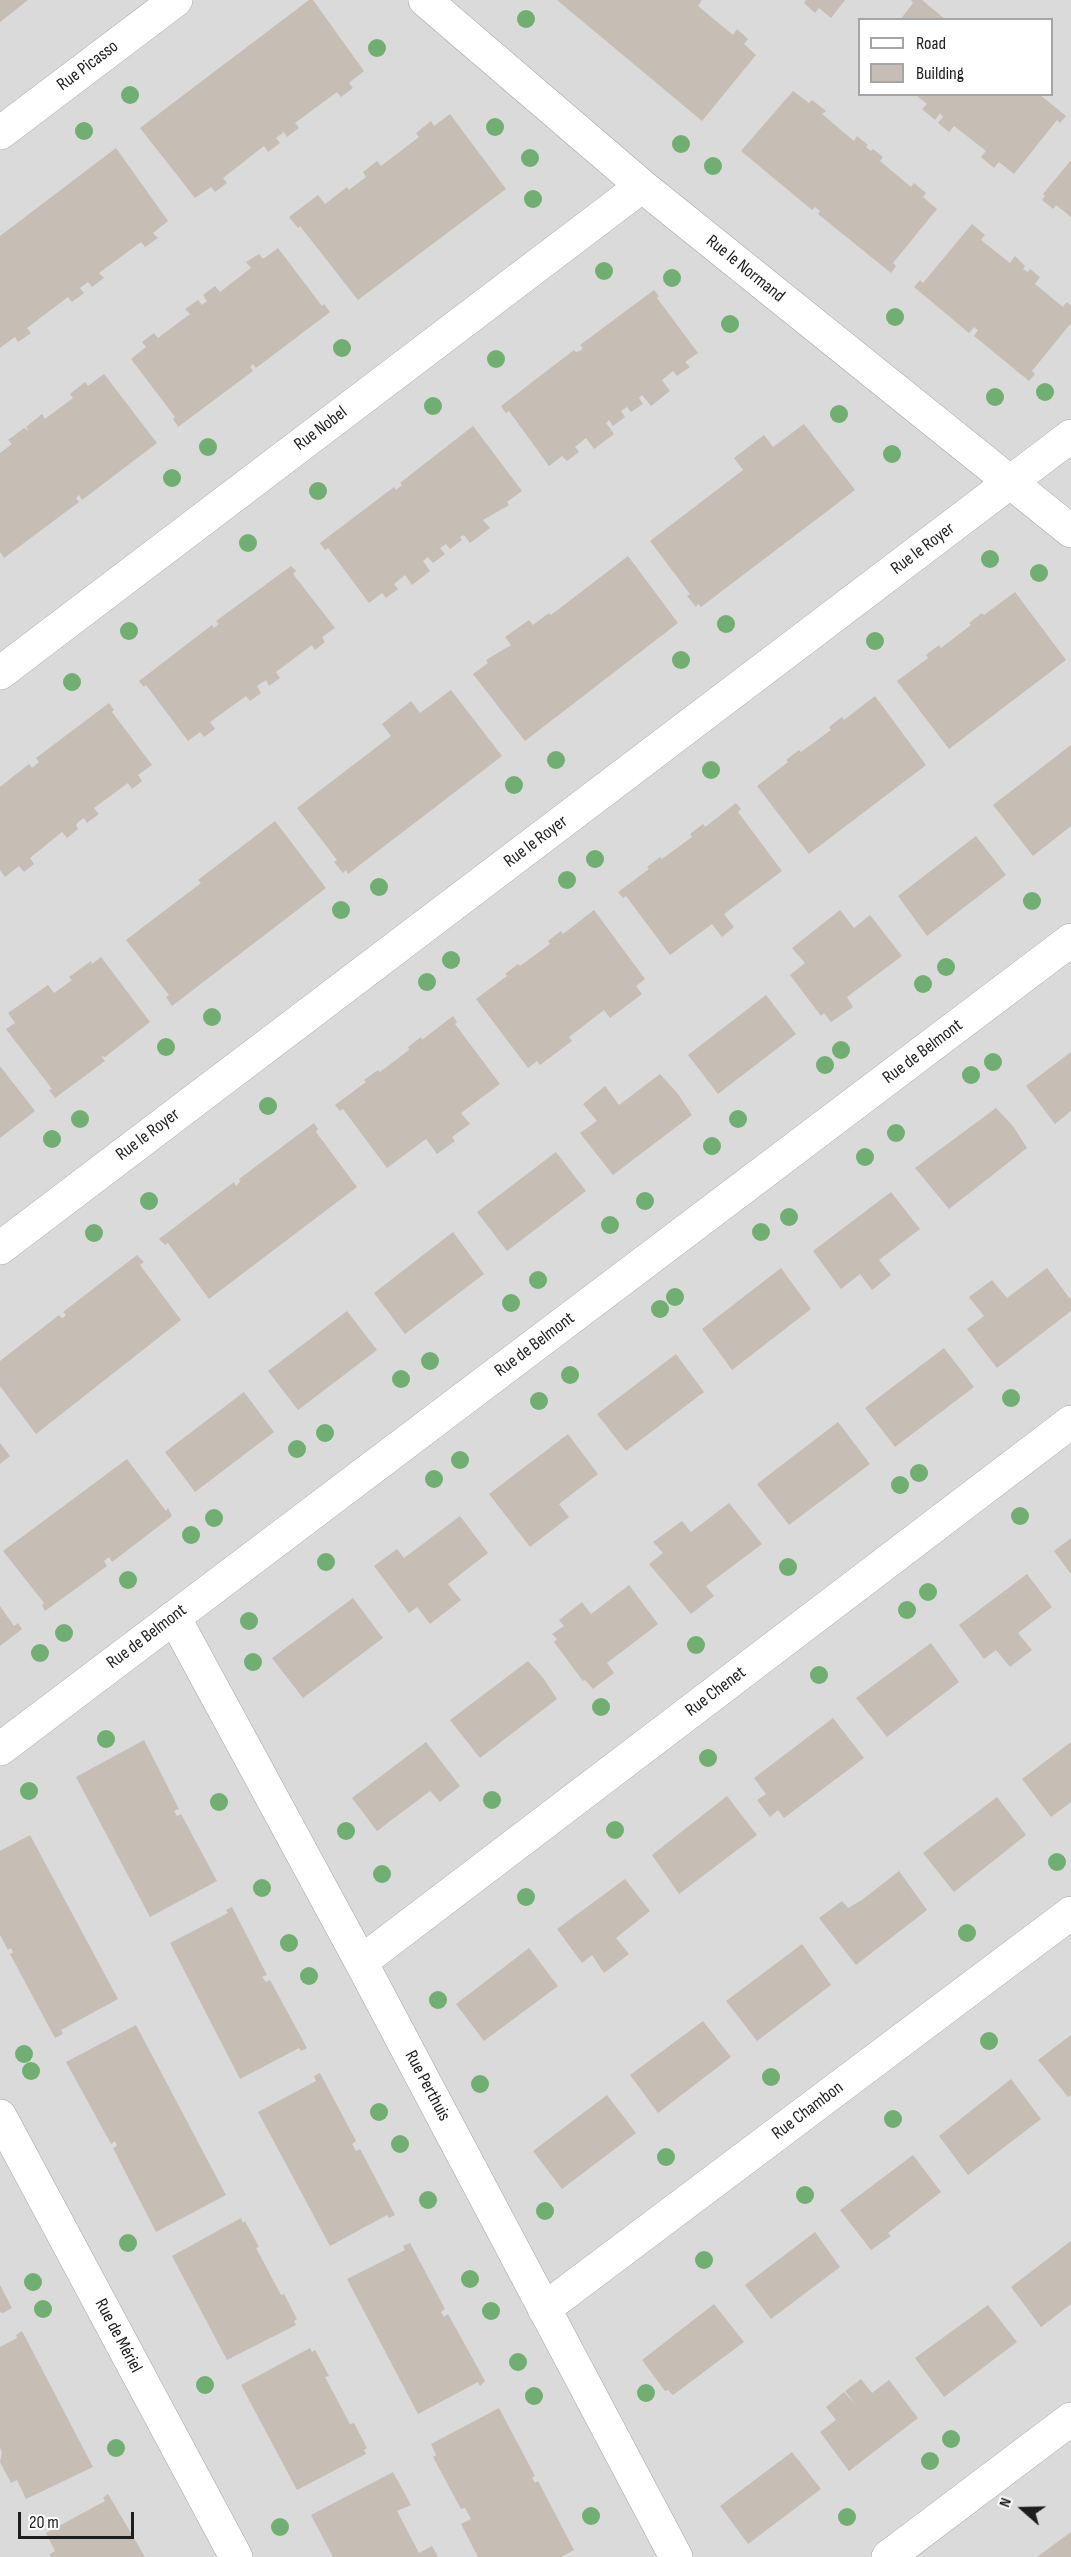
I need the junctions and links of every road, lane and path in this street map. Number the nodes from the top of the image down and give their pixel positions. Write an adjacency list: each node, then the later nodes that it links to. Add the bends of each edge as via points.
1 (176, 0): 3 (street, Rue Picasso)
2 (425, 0): 4 (street, Rue le Normand)
3 (0, 133)
4 (642, 186): 6 (street, Rue le Normand); 8 (street, Rue Nobel)
5 (1071, 436): 6 (street, Rue le Royer)
6 (1012, 482): 7 (street, Rue le Normand); 10 (street, Rue le Royer)
7 (1071, 531)
8 (0, 673)
9 (1071, 940): 12 (street, Rue de Belmont)
10 (0, 1248)
11 (1071, 1422): 15 (street, Rue Chenet)
12 (174, 1617): 13 (street, Rue de Belmont); 15 (street, Rue Perthuis)
13 (0, 1749)
14 (1071, 1913): 17 (street, Rue Chambon)
15 (361, 1962): 17 (street, Rue Perthuis)
16 (0, 2116): 19 (street, Rue de Mériel)
17 (544, 2309): 20 (street, Rue Perthuis)
18 (1071, 2419): 21 (street)
19 (236, 2557)
20 (676, 2557)
21 (888, 2557)

